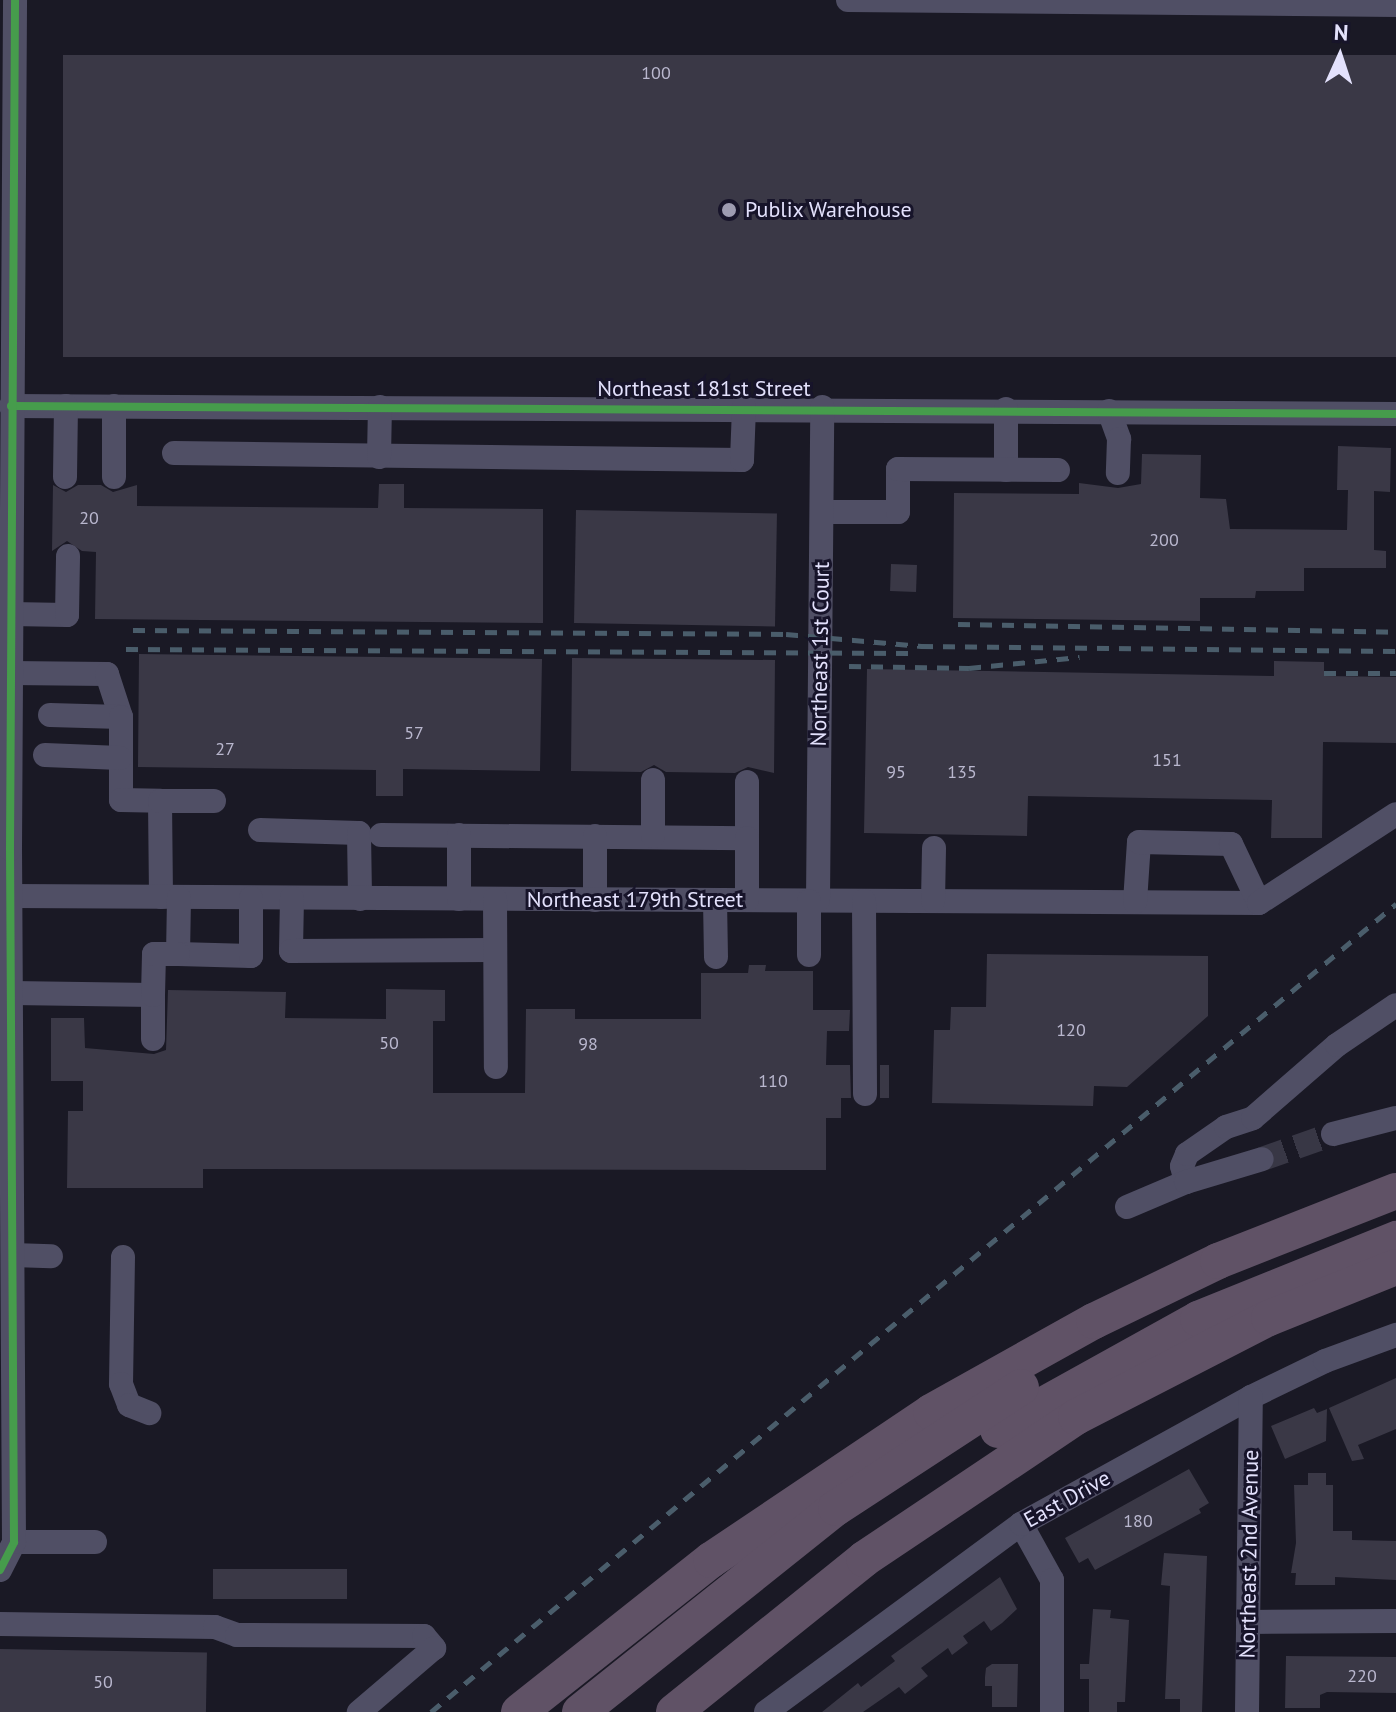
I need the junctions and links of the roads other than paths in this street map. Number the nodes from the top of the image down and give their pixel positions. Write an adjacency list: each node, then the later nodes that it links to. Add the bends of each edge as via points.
1 (15, 0): 4 (street)
2 (848, 0): 3 (street)
3 (1396, 5)
4 (7, 153): 5 (street)
5 (8, 397): 6 (street, Northeast 181st Street); 22 (street)
6 (66, 406): 7 (street, Northeast 181st Street); 19 (street)
7 (114, 406): 8 (street, Northeast 181st Street); 20 (street)
8 (380, 407): 9 (street, Northeast 181st Street); 15 (street)
9 (744, 407): 10 (street, Northeast 181st Street); 15 (street, via 742,460)
10 (822, 407): 11 (street, Northeast 181st Street); 21 (street, Northeast 1st Court)
11 (1006, 409): 12 (street, Northeast 181st Street); 16 (street)
12 (1109, 411): 13 (street, Northeast 181st Street); 18 (street, via 1119,439)
13 (1396, 414)
14 (174, 453): 15 (street)
15 (379, 457)
16 (1006, 470): 17 (street); 21 (street, via 898,469 898,512)
17 (1058, 470)
18 (1118, 473)
19 (65, 477)
20 (114, 477)
21 (822, 512): 53 (street, Northeast 1st Court)
22 (6, 556): 24 (street)
23 (68, 556): 24 (street, via 67,615)
24 (11, 614): 25 (street)
25 (11, 673): 27 (street, via 107,674); 42 (street)
26 (50, 715): 27 (street)
27 (121, 717): 29 (street)
28 (45, 755): 29 (street)
29 (120, 758): 32 (street, via 121,800)
30 (653, 780): 39 (street)
31 (747, 782): 40 (street)
32 (160, 801): 33 (street); 44 (street)
33 (214, 801)
34 (1396, 814): 57 (street)
35 (260, 830): 47 (street, via 359,833)
36 (381, 835): 37 (street)
37 (459, 835): 38 (street); 48 (street)
38 (595, 836): 39 (street); 50 (street)
39 (653, 836): 40 (street)
40 (747, 838): 52 (street)
41 (934, 848): 55 (street)
42 (5, 849): 43 (street)
43 (11, 896): 44 (street, Northeast 179th Street); 62 (street)
44 (170, 898): 45 (street, Northeast 179th Street); 59 (street)
45 (251, 898): 46 (street, Northeast 179th Street); 59 (street, via 251,956)
46 (292, 898): 47 (street, Northeast 179th Street); 58 (street, via 291,951)
47 (360, 899): 48 (street, Northeast 179th Street)
48 (459, 899): 49 (street, Northeast 179th Street)
49 (495, 899): 50 (street, Northeast 179th Street); 58 (street)
50 (595, 900): 51 (street, Northeast 179th Street)
51 (715, 900): 52 (street, Northeast 179th Street); 61 (street)
52 (747, 900): 53 (street, Northeast 179th Street)
53 (814, 900): 54 (street, Northeast 179th Street); 60 (street, Northeast 1st Court)
54 (864, 901): 55 (street, Northeast 179th Street); 68 (street)
55 (933, 901): 56 (street, Northeast 179th Street)
56 (1135, 902): 57 (street, Northeast 179th Street); 57 (street, via 1139,842 1231,844)
57 (1259, 903)
58 (495, 950): 67 (street)
59 (178, 954): 63 (street, via 154,954)
60 (809, 955)
61 (716, 957)
62 (12, 993): 63 (street); 66 (street)
63 (153, 995): 65 (street)
64 (1396, 1005): 72 (street, via 1326,1054 1253,1118 1226,1127 1187,1154 1182,1166)
65 (153, 1039)
66 (6, 1044): 77 (street)
67 (496, 1067)
68 (865, 1094)
69 (1396, 1118): 70 (street)
70 (1333, 1134)
71 (1262, 1159): 72 (street)
72 (1186, 1182): 74 (street)
73 (1396, 1191): 92 (highway, via 1206,1267 1094,1321 931,1412 711,1560)
74 (1127, 1207)
75 (1396, 1214): 93 (highway, via 1249,1273 1053,1367 836,1508)
76 (1396, 1239): 94 (highway, via 1198,1319 1067,1387 850,1524)
77 (13, 1255): 78 (street); 84 (street)
78 (51, 1256)
79 (123, 1257): 83 (street, via 121,1384 129,1405)
80 (1396, 1267): 95 (highway, via 1269,1318 1076,1417 864,1559)
81 (1396, 1335): 82 (street, East Drive, via 1325,1361)
82 (1251, 1397): 85 (street, East Drive); 89 (street, Northeast 2nd Avenue)
83 (149, 1413)
84 (7, 1458): 87 (street)
85 (1021, 1524): 96 (street, East Drive); 97 (street, via 1052,1580)
86 (95, 1542): 87 (street)
87 (8, 1557)
88 (1396, 1621): 89 (street)
89 (1248, 1622): 98 (street, Northeast 2nd Avenue)
90 (0, 1624): 91 (street, via 215,1627 237,1635 424,1636 434,1648)
91 (359, 1712)
92 (519, 1712)
93 (580, 1712)
94 (613, 1712)
95 (674, 1712)
96 (766, 1712)
97 (1052, 1712)
98 (1247, 1712)

